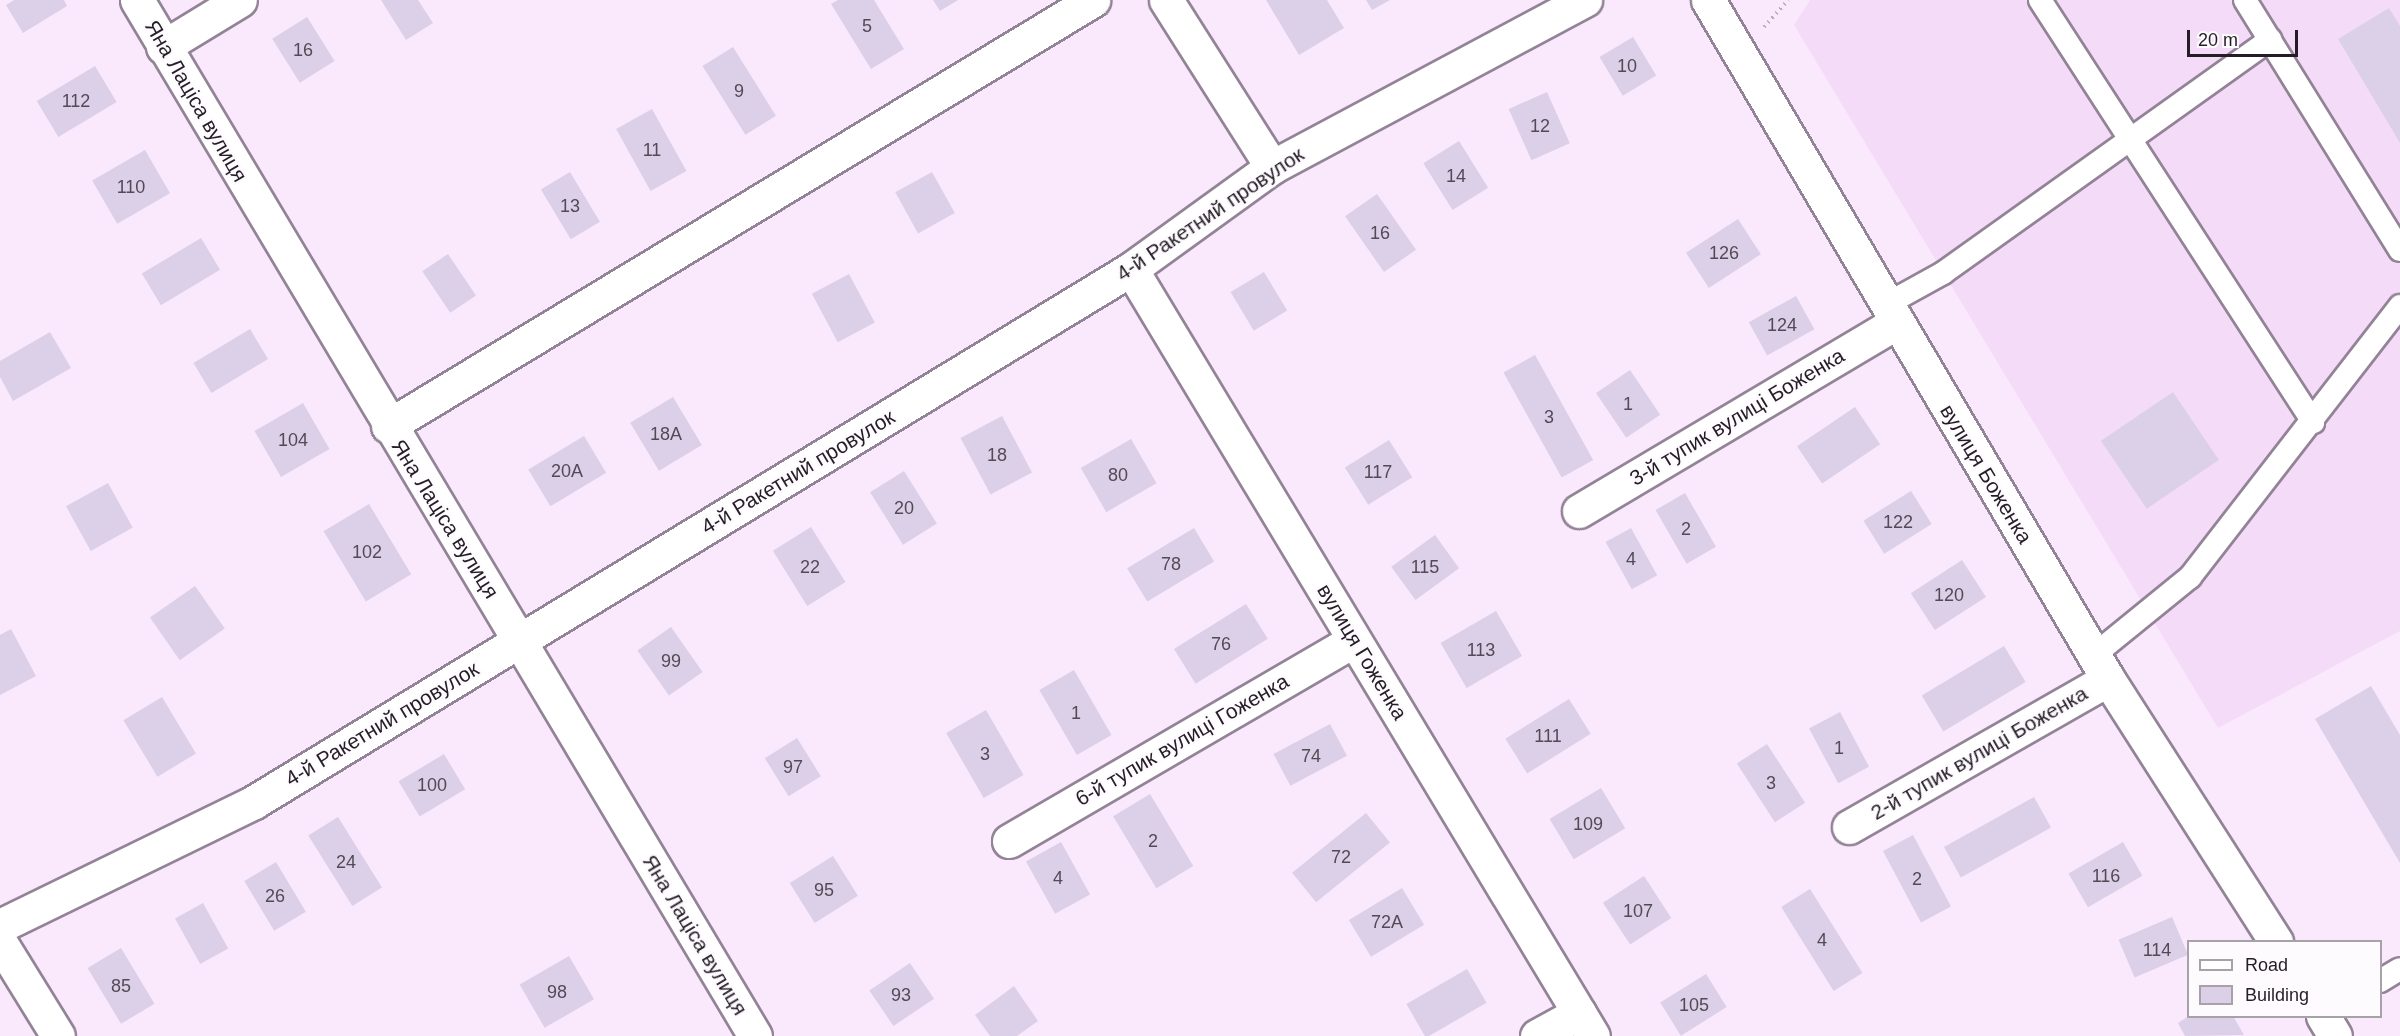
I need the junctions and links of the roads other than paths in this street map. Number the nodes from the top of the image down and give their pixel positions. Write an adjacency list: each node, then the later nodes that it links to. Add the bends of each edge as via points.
1 (137, 0): 10 (street, Яна Лаціса вулиця)
2 (240, 0): 10 (street)
3 (1093, 0): 18 (street)
4 (1166, 0): 12 (street)
5 (1585, 0): 12 (street, 4-й Ракетний провулок)
6 (1708, 0): 16 (street, вулиця Боженка)
7 (2040, 0): 11 (lane)
8 (2245, 0): 9 (lane)
9 (2270, 40): 11 (lane); 13 (lane)
10 (163, 47): 18 (street, Яна Лаціса вулиця)
11 (2131, 141): 16 (lane); 17 (lane)
12 (1272, 167): 14 (street, 4-й Ракетний провулок)
13 (2400, 250)
14 (1131, 269): 20 (street, вулиця Гоженка); 21 (street, 4-й Ракетний провулок)
15 (2400, 306): 17 (lane)
16 (1890, 314): 19 (street, 3-й тупик вулиці Боженка); 22 (street, вулиця Боженка)
17 (2313, 422): 22 (lane, via 2190,578)
18 (388, 426): 21 (street, Яна Лаціса вулиця)
19 (1579, 511)
20 (1354, 640): 24 (street, 6-й тупик вулиці Гоженка); 30 (street, вулиця Гоженка)
21 (520, 641): 25 (street, 4-й Ракетний провулок, via 254,802); 32 (street, Яна Лаціса вулиця)
22 (2101, 667): 23 (street, 2-й тупик вулиці Боженка); 26 (street, вулиця Боженка)
23 (1849, 826)
24 (1009, 841)
25 (0, 926)
26 (2275, 940)
27 (0, 942): 31 (street)
28 (2400, 969): 29 (lane)
29 (2382, 980)
30 (1586, 1025): 33 (street)
31 (58, 1036)
32 (755, 1036)
33 (1537, 1036)

